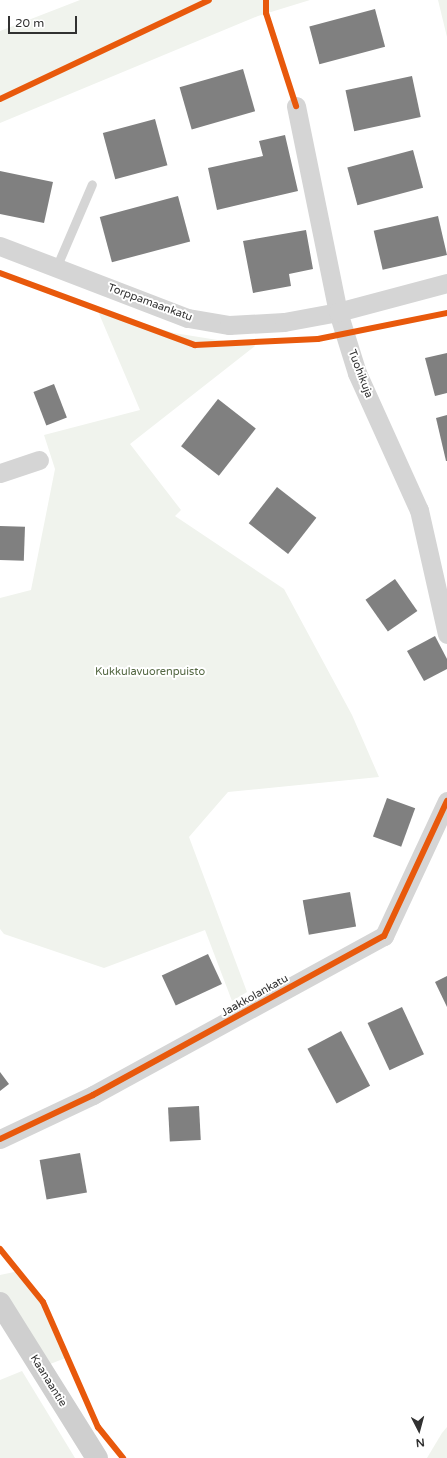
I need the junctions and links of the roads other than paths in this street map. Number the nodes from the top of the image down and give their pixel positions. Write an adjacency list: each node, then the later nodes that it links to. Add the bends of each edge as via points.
1 (296, 106): 6 (street, Tuohikuja)
2 (92, 184): 4 (lane)
3 (0, 246): 4 (street, Torppamaankatu)
4 (56, 268): 6 (street, Torppamaankatu, via 188,318 229,325 284,322)
5 (447, 283): 6 (street, Torppamaankatu)
6 (338, 312): 9 (street, Tuohikuja, via 357,373 419,510)
7 (39, 460): 8 (street)
8 (0, 473)
9 (447, 634)
10 (447, 801): 11 (street, Jaakkolankatu, via 384,936 93,1095)
11 (0, 1139)
12 (0, 1303): 13 (street, Kaanaantie)
13 (97, 1458)

